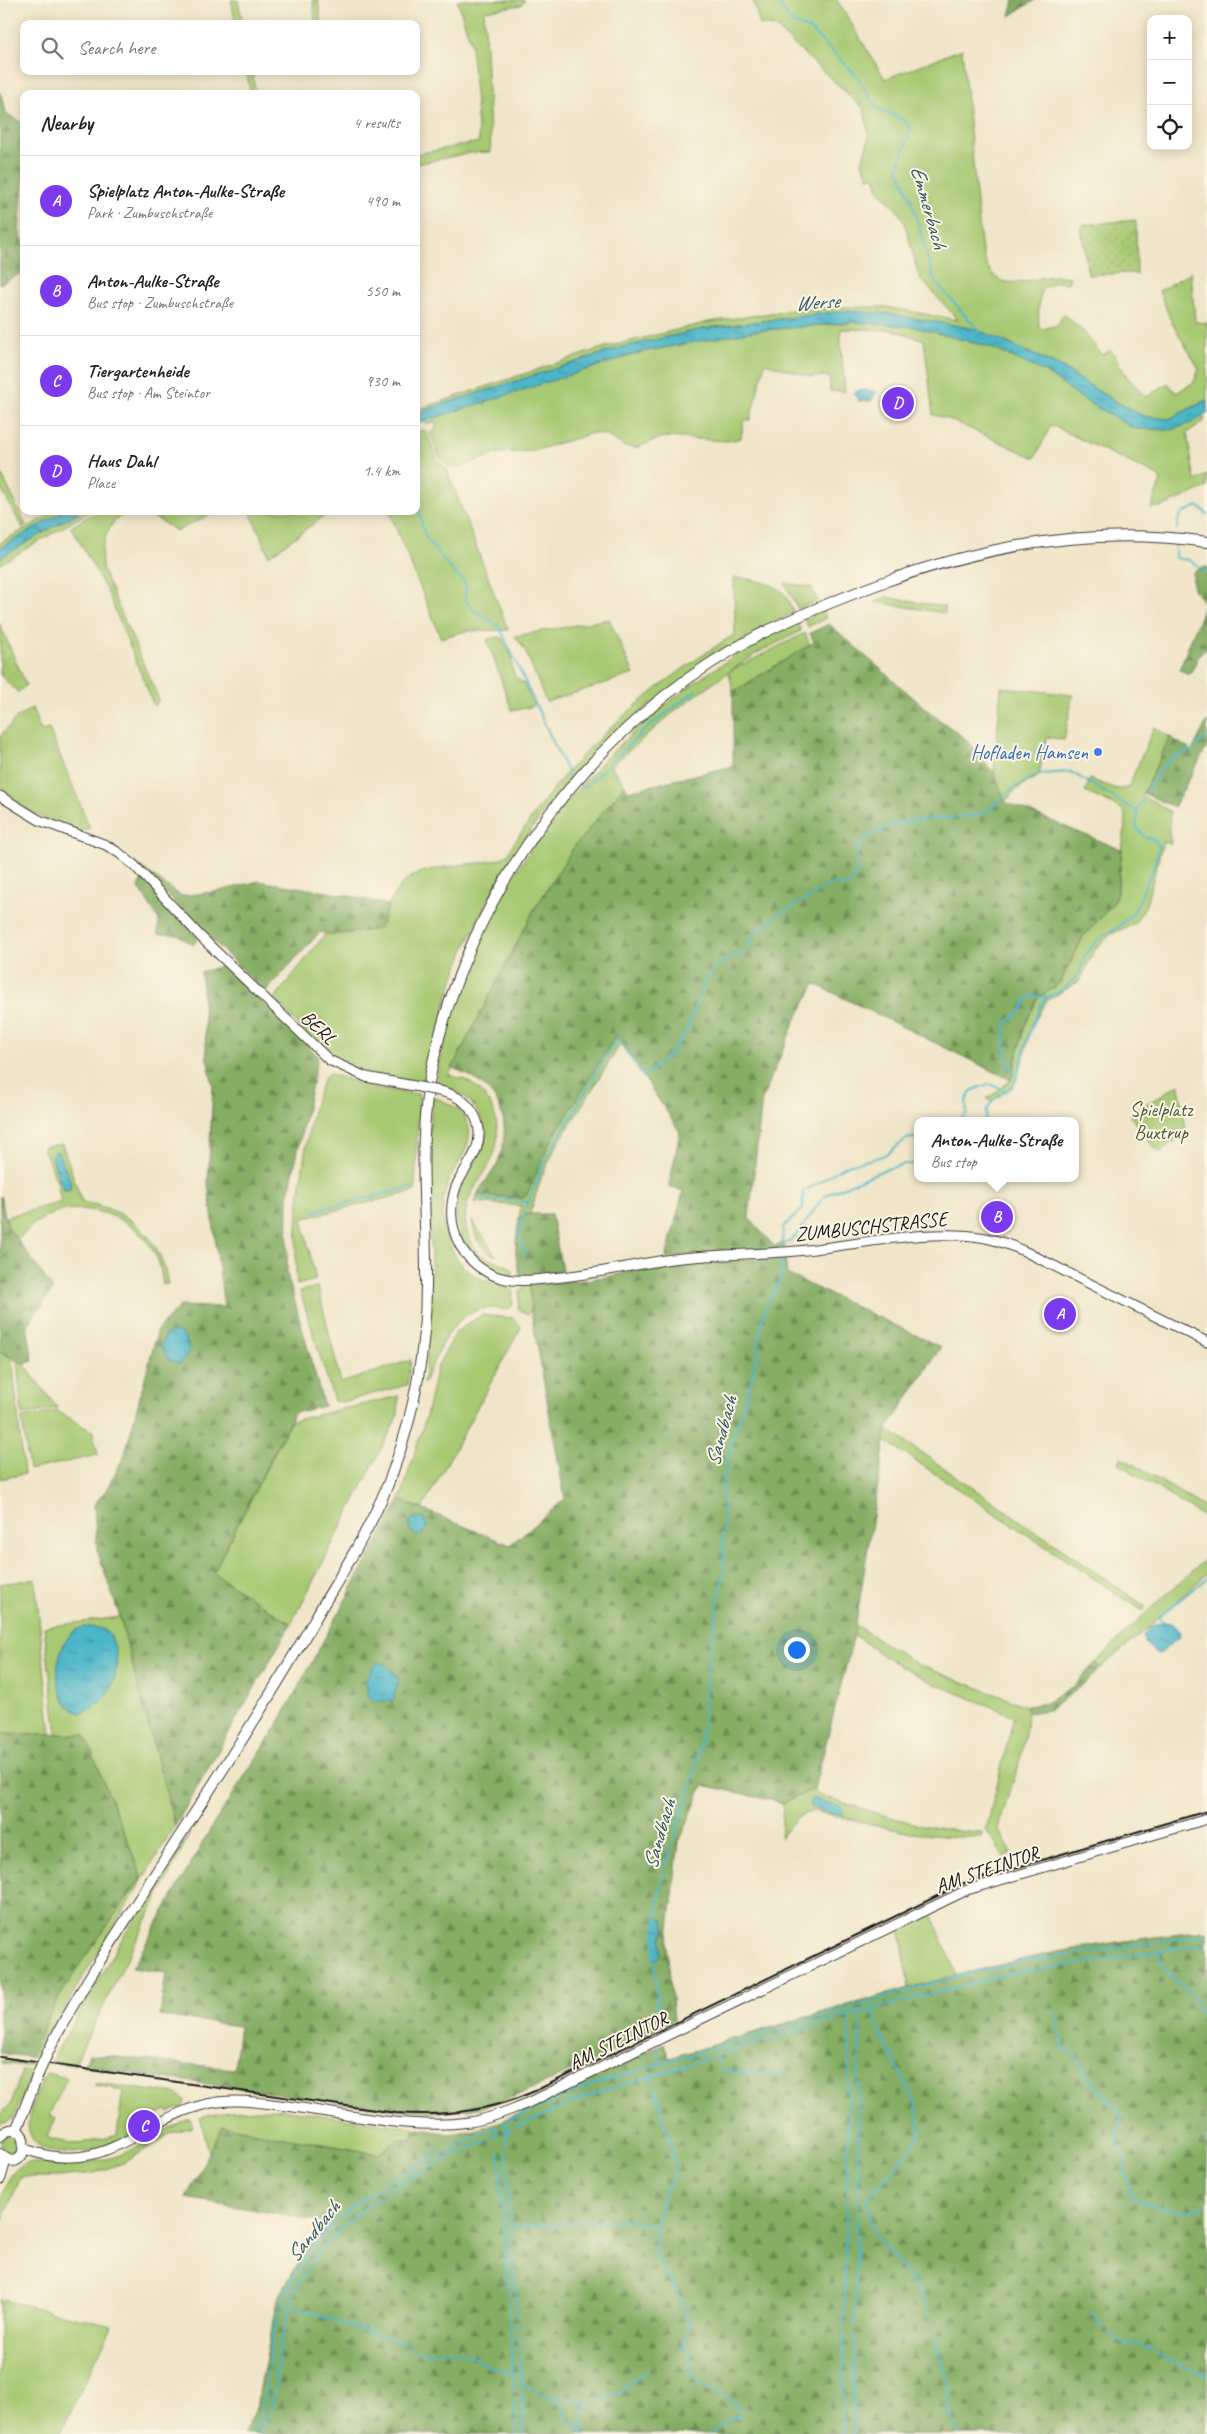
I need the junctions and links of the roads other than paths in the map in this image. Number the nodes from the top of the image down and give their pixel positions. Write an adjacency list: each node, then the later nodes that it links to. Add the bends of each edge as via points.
1 (1207, 542): 6 (main road, bridge, via 1117,535 1010,546 907,574 808,612 756,637 701,671 630,727 549,815 513,867 476,936 457,981 432,1068 424,1130 422,1182 426,1284 422,1358 409,1423 379,1508 246,1734 92,1970 47,2054)
2 (0, 796): 3 (street, BERL, bridge, via 39,820 119,853 329,1060 366,1077 457,1096 468,1105 479,1130 476,1148 456,1187 452,1203 458,1240 478,1267 497,1277)
3 (517, 1280): 4 (street, ZUMBUSCHSTRASSE, via 596,1274 690,1258 786,1252 941,1235 973,1236 1026,1252)
4 (1207, 1342)
5 (1207, 1819): 8 (street, AM STEINTOR, via 967,1890 500,2114 472,2122 428,2125 233,2101 192,2108 118,2146 93,2154 53,2156)
6 (16, 2131): 7 (main road); 8 (main road, via 25,2140)
7 (0, 2136)
8 (25, 2149): 9 (main road, via 16,2159)
9 (3, 2157): 10 (main road)
10 (0, 2179)

